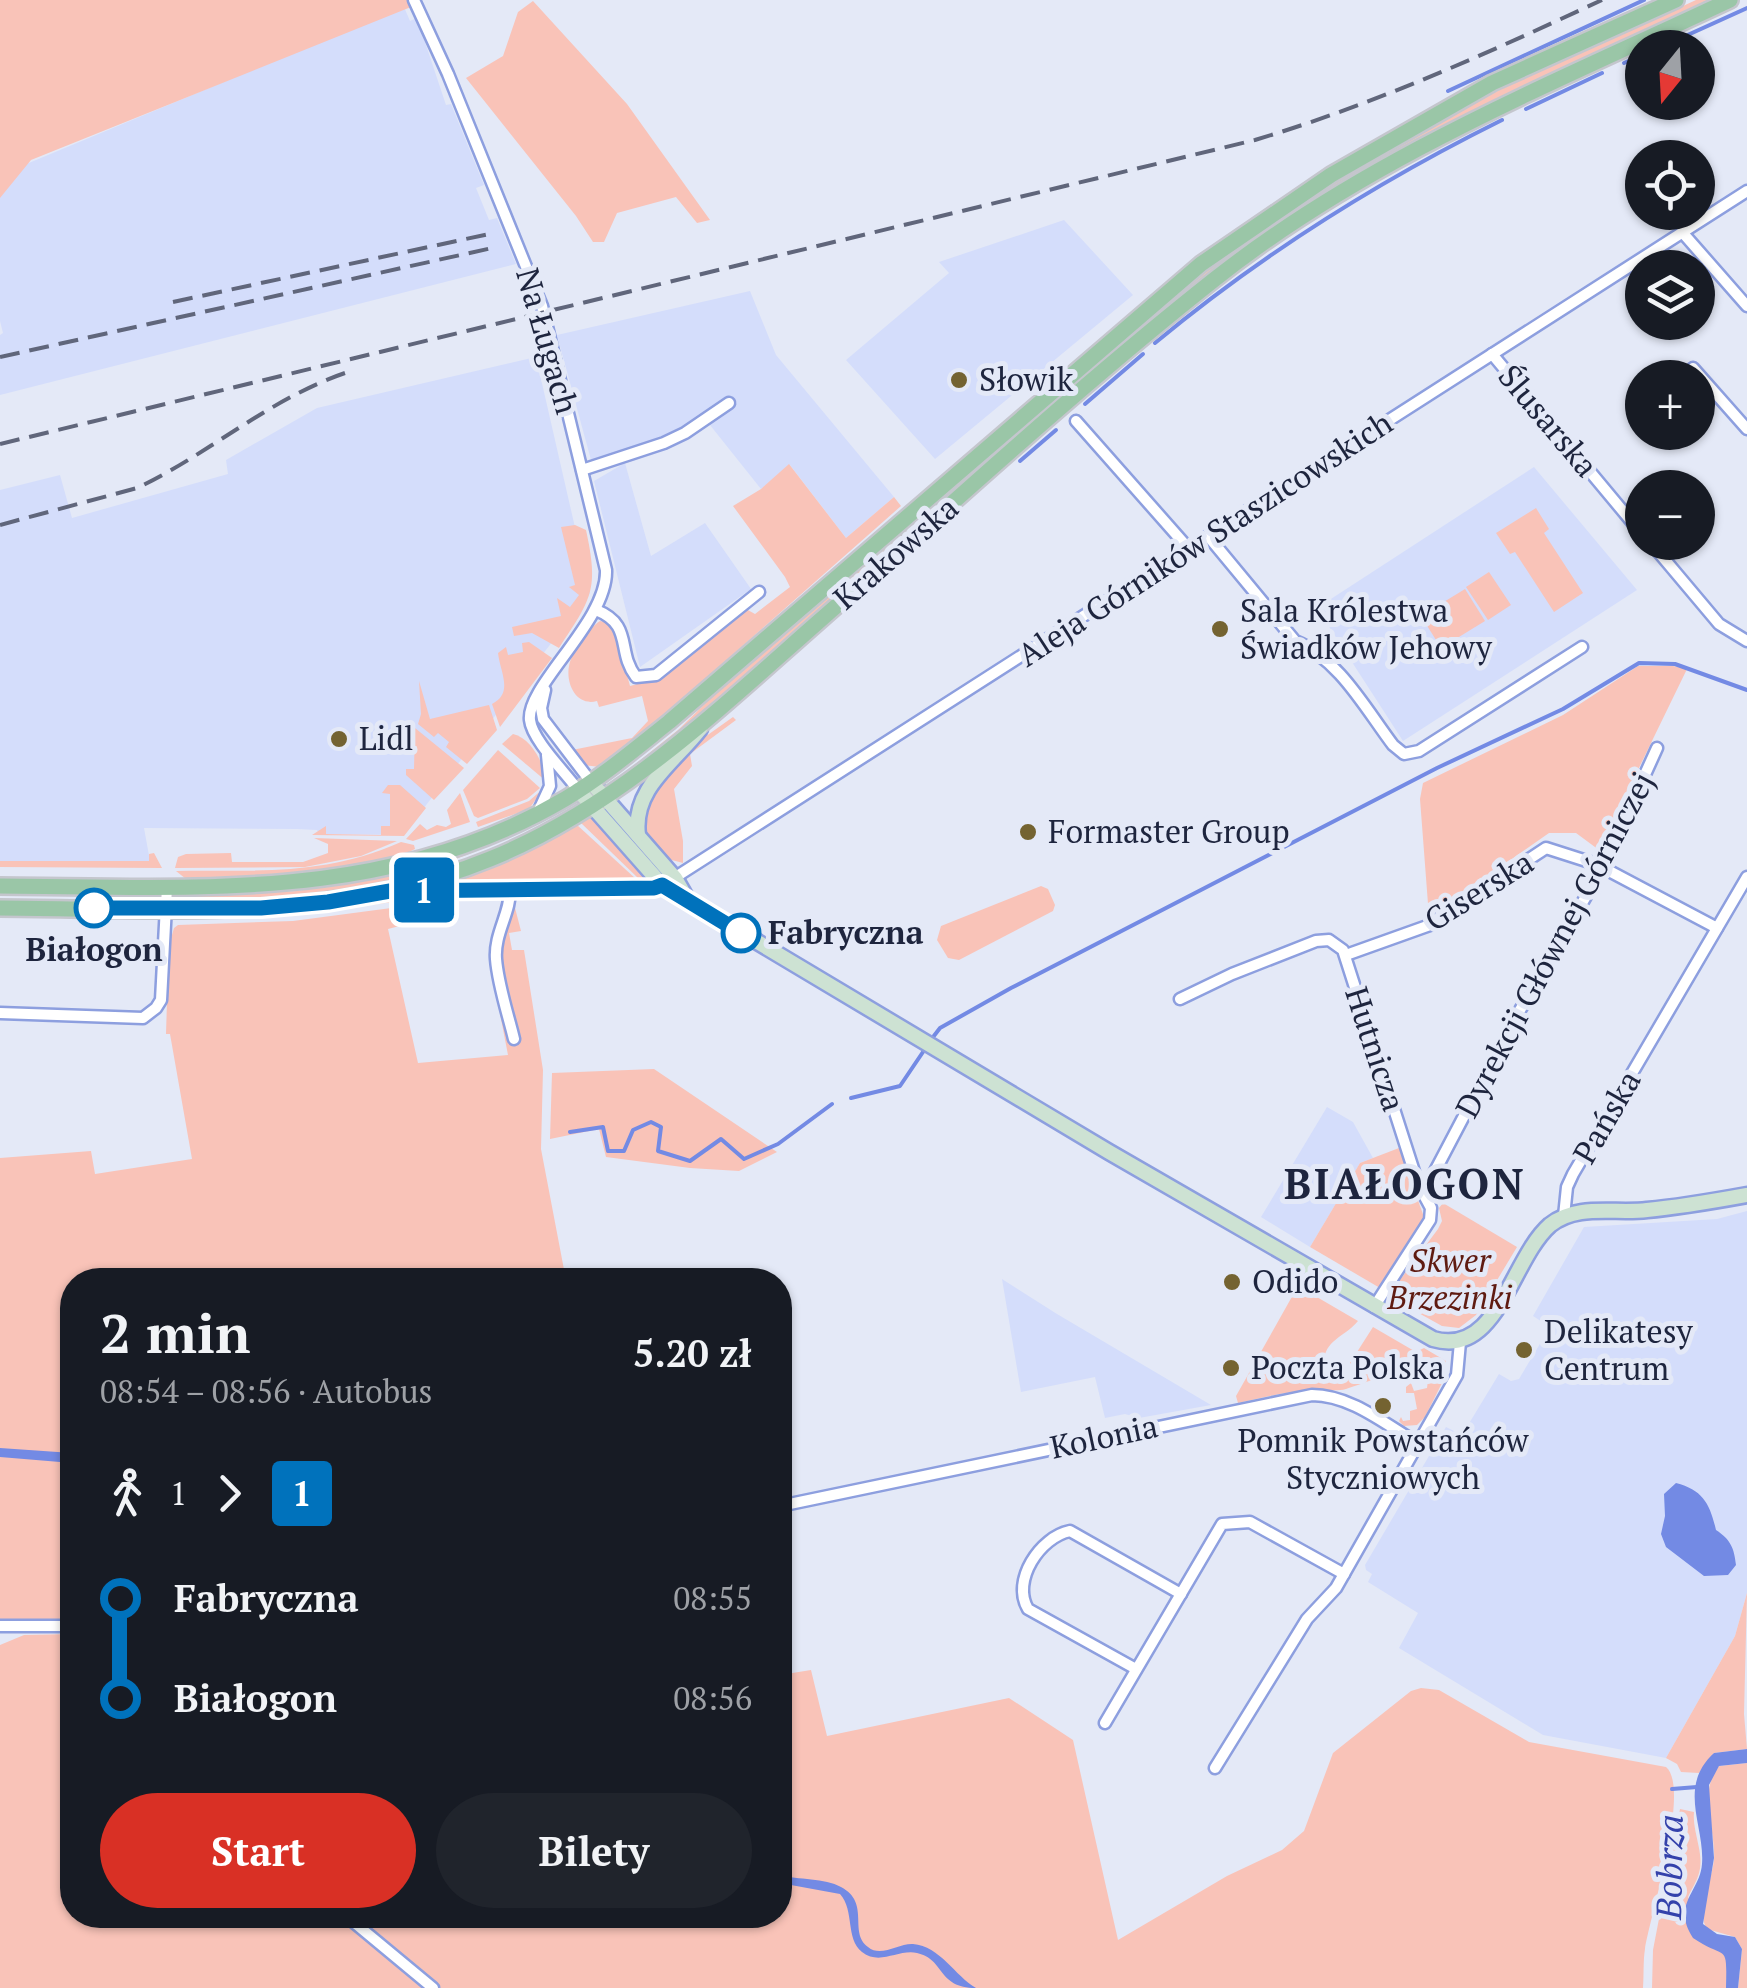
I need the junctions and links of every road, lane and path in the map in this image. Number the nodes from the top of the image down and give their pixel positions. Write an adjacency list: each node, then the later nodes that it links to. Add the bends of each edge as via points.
1 (414, 0): 12 (street, Na Ługach, via 531,275)
2 (1676, 0): 25 (main road, Krakowska, via 1476,92 1331,174 1201,264 669,722)
3 (1730, 0): 22 (main road, Krakowska, via 1427,142 1220,275)
4 (1746, 192): 5 (street, Aleja Górników Staszicowskich)
5 (1682, 232): 6 (street); 7 (street, Aleja Górników Staszicowskich)
6 (1747, 306)
7 (1492, 354): 13 (street, Ślusarska); 14 (street, Aleja Górników Staszicowskich)
8 (1715, 393): 11 (street)
9 (729, 403): 12 (street, via 664,443)
10 (1076, 421): 15 (street)
11 (1747, 429)
12 (582, 470): 18 (street, Na Ługach, via 606,570)
13 (1625, 514)
14 (1208, 536): 15 (street, Aleja Górników Staszicowskich); 20 (street, via 1295,641 1330,662 1404,754 1419,751)
15 (1189, 549): 31 (street, Aleja Górników Staszicowskich)
16 (1665, 560): 19 (street, via 1719,624)
17 (759, 592): 18 (street, via 645,678 630,668 620,626)
18 (596, 610): 21 (street, Na Ługach)
19 (1747, 641)
20 (1582, 647)
21 (547, 683): 24 (street, Na Ługach, via 530,719); 25 (street, via 542,719)
22 (710, 716): 26 (main road, Krakowska); 28 (main road, via 644,794 636,814)
23 (1657, 748): 29 (street, Dyrekcji Głównej Górniczej)
24 (546, 749): 25 (street, Na Ługach); 27 (street, Na Ługach, via 550,786)
25 (585, 786): 26 (main road); 27 (main road, Krakowska)
26 (598, 803): 28 (main road); 31 (main road); 35 (main road, Krakowska, via 501,854)
27 (536, 814): 33 (main road, Krakowska, via 438,855 350,877)
28 (638, 836): 31 (main road)
29 (1603, 867): 38 (street, Giserska); 39 (street, Giserska, via 1546,848 1430,926); 43 (street, Dyrekcji Głównej Górniczej)
30 (1747, 877): 38 (street, Pańska)
31 (668, 882): 34 (main road, via 654,888); 46 (main road, via 688,900)
32 (0, 886): 33 (main road, Krakowska)
33 (167, 886): 37 (street)
34 (510, 888): 35 (main road); 42 (street, via 496,958)
35 (390, 891): 37 (main road, Krakowska, via 300,905)
36 (0, 908): 37 (main road, Krakowska)
37 (164, 908): 41 (street, via 161,1000 150,1014)
38 (1718, 928): 45 (street, Pańska, via 1567,1187)
39 (1346, 955): 40 (street, Hutnicza, via 1335,942 1316,941); 43 (street, Hutnicza)
40 (1180, 999)
41 (0, 1013)
42 (514, 1040)
43 (1424, 1194): 46 (street, Hutnicza, via 1430,1220)
44 (1747, 1195): 45 (main road)
45 (1564, 1216): 47 (main road, Pańska, via 1541,1235 1484,1326)
46 (1374, 1307): 47 (main road, via 1432,1340)
47 (1460, 1342): 48 (street, via 1459,1371)
48 (1418, 1444): 49 (street, Kolonia, via 1334,1396 1312,1395); 50 (street)
49 (792, 1503)
50 (1344, 1574): 51 (street, via 1250,1522 1222,1524); 58 (street, via 1306,1619)
51 (1181, 1594): 56 (street); 56 (street, via 1070,1532 1044,1545 1022,1582 1028,1609)
52 (0, 1626): 53 (street)
53 (19, 1626): 54 (street); 55 (street)
54 (60, 1626)
55 (0, 1634)
56 (1136, 1670): 57 (street)
57 (1105, 1723)
58 (1214, 1768)
59 (361, 1928): 60 (street)
60 (433, 1988)

